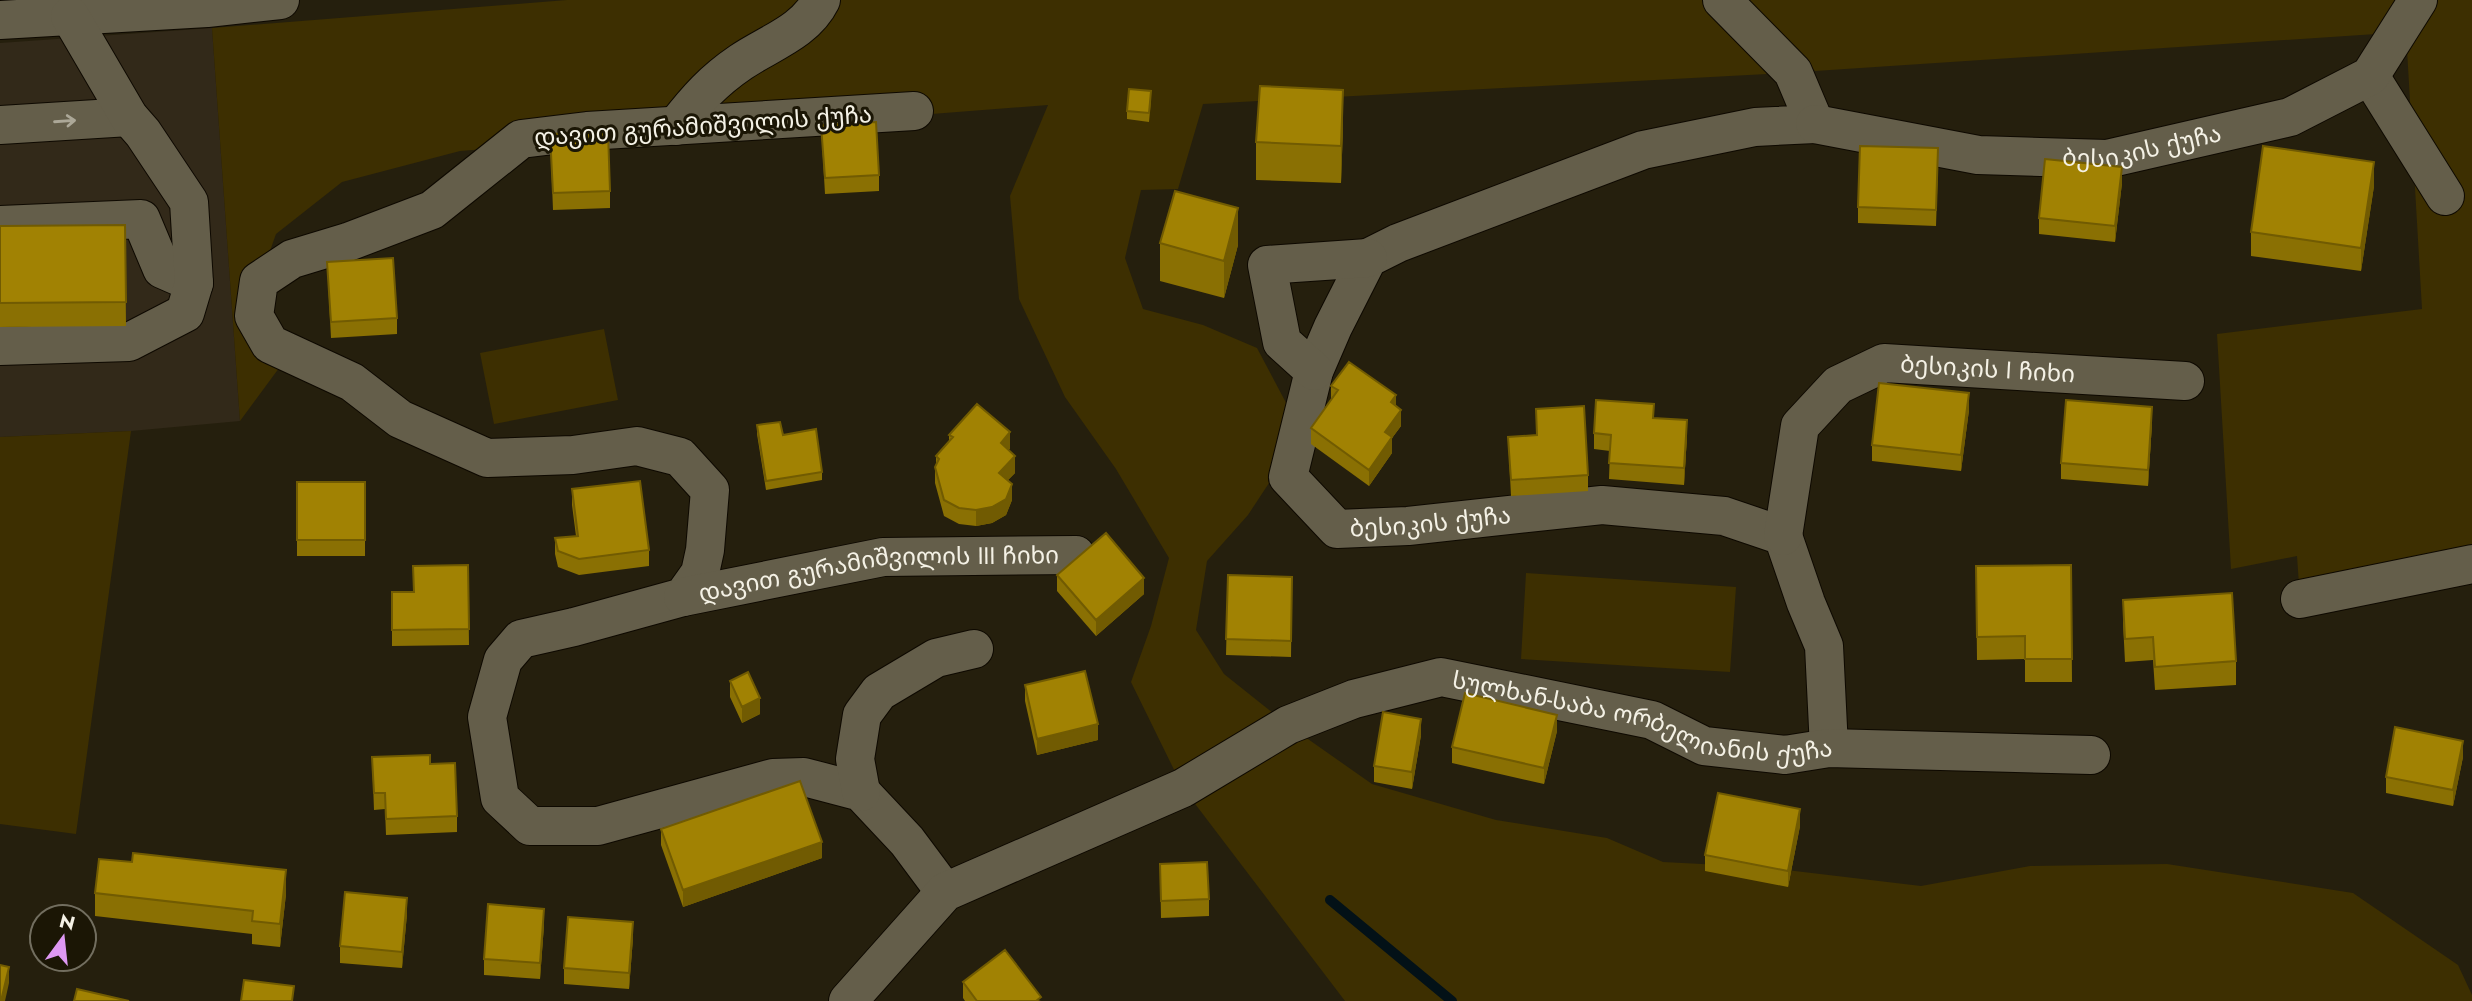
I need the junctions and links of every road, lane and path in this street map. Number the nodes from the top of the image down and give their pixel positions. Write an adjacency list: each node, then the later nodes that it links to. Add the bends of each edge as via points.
1 (280, 0): 5 (street)
2 (821, 0): 12 (street, via 795,30 704,90)
3 (1722, 0): 10 (street, via 1793,72)
4 (2418, 0): 7 (street)
5 (70, 16): 6 (street); 9 (street)
6 (0, 20)
7 (2370, 76): 10 (street, ბესიკის ქუჩა, via 2290,117 2108,159 1978,155); 13 (street)
8 (914, 111): 12 (street, დავით გურამიშვილის ქუჩა)
9 (129, 117): 11 (street, one-way to 9); 16 (street, via 190,202)
10 (1815, 124): 15 (street, ბესიკის ქუჩა, via 1755,127 1643,150)
11 (0, 125)
12 (676, 126): 23 (street, დავით გურამიშვილის ქუჩა, via 521,139 432,210 292,259 259,282 254,316 270,344 352,382 400,419 487,458 573,455 637,446 680,457 710,490 700,573)
13 (2445, 195)
14 (0, 225): 16 (street, via 141,219 162,269)
15 (1368, 258): 18 (street, ბესიკის ქუჩა); 18 (street, via 1266,265 1282,342)
16 (194, 284): 17 (street, via 185,313 129,342)
17 (0, 346)
18 (1314, 370): 20 (street, ბესიკის ქუჩა, via 1288,477 1337,529 1602,505 1724,516)
19 (2185, 381): 20 (street, ბესიკის I ჩიხი, via 1884,363 1838,385 1800,426)
20 (1783, 536): 26 (street, via 1824,646)
21 (1076, 555): 23 (street, დავით გურამიშვილის III ჩიხი, via 883,557)
22 (2472, 564): 24 (street)
23 (683, 597): 28 (street, via 522,639 503,660 486,717 500,798 530,826 598,826 774,778 804,777)
24 (2300, 599)
25 (975, 649): 28 (street, via 936,659 878,692 862,715 855,759)
26 (1829, 748): 27 (street, სულხან-საბა ორბელიანის ქუჩა); 29 (street, სულხან-საბა ორბელიანის ქუჩა, via 1785,755 1704,746 1652,720 1441,677 1354,699 1288,725 1183,788)
27 (2091, 755)
28 (861, 792): 29 (street, via 907,841)
29 (945, 892): 30 (street)
30 (848, 1001)

